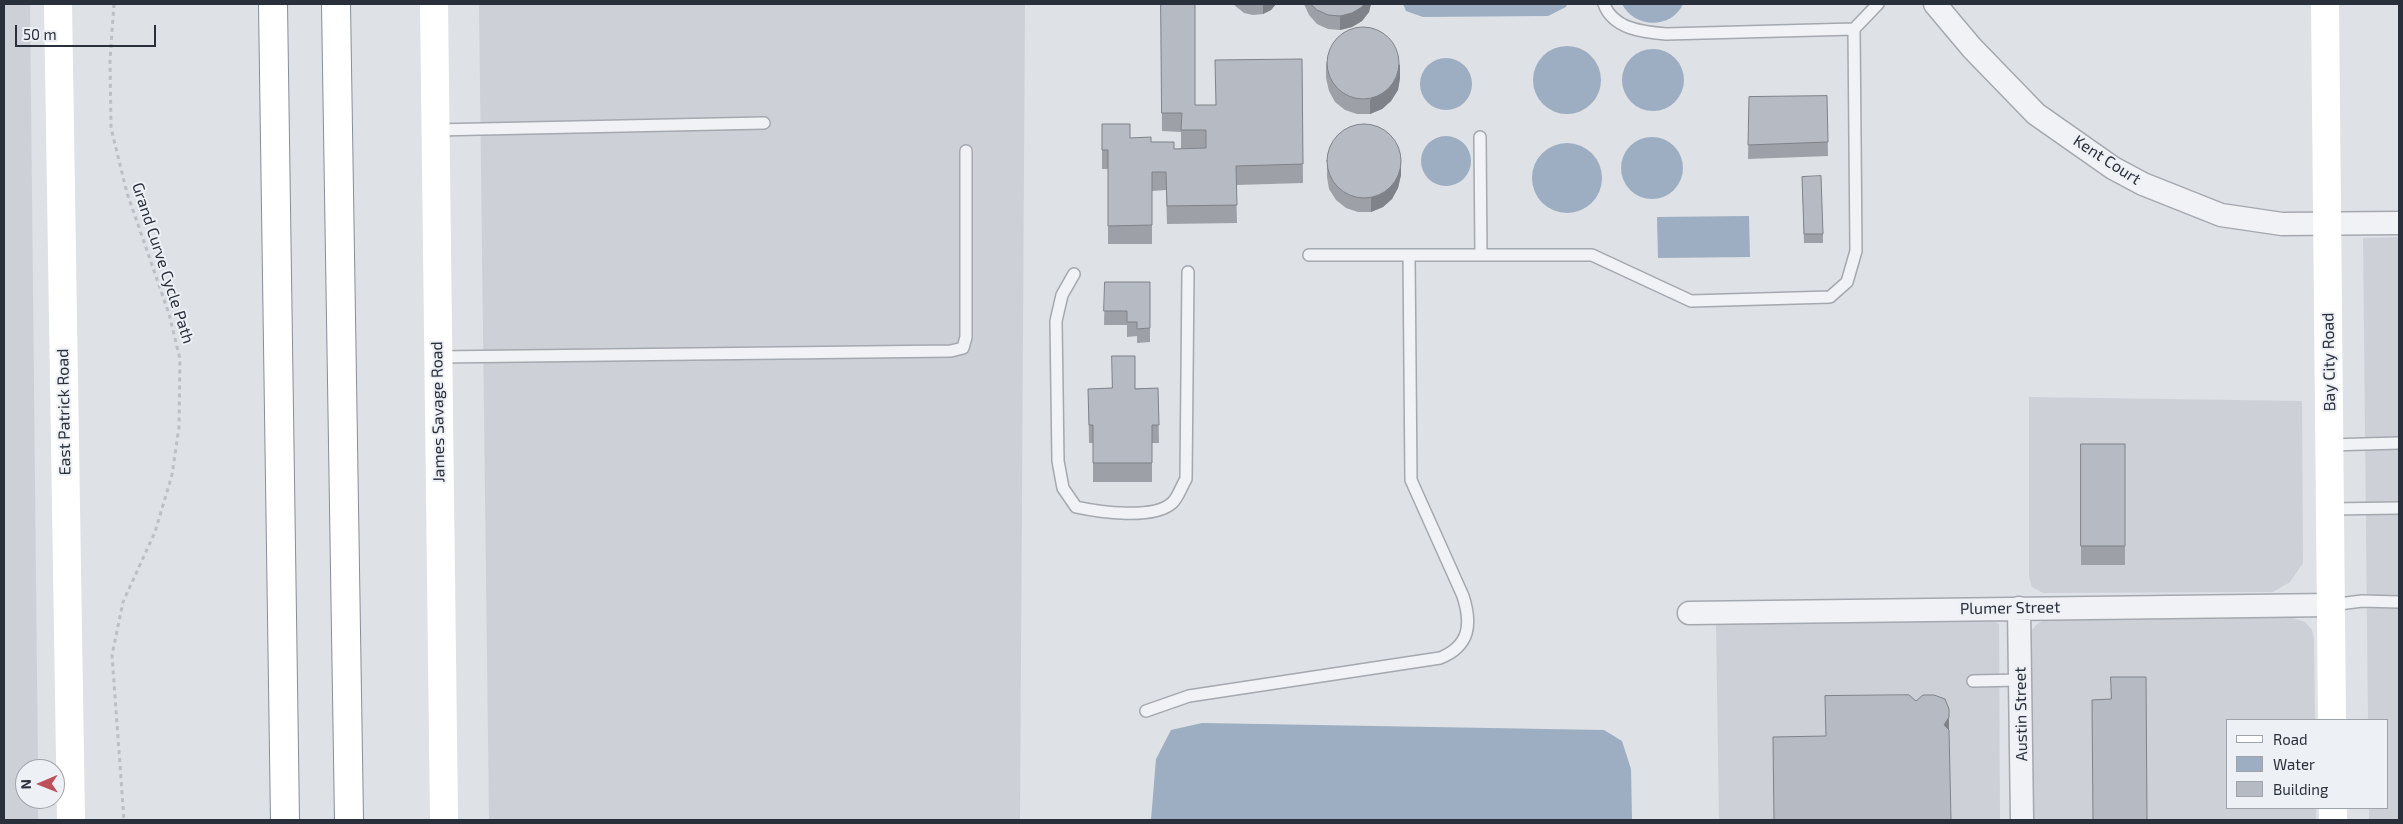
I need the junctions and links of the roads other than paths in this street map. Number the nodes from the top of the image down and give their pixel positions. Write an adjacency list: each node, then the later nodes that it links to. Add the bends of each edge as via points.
1 (58, 4): 34 (main road, East Patrick Road)
2 (273, 4): 35 (main road)
3 (336, 4): 36 (main road)
4 (434, 4): 11 (main road, James Savage Road)
5 (1604, 4): 9 (lane, via 1617,22 1638,31 1666,34)
6 (1878, 4): 9 (lane)
7 (1935, 4): 14 (street, Kent Court, via 1972,48 2036,114 2113,168 2143,184 2221,215 2282,224)
8 (2325, 4): 14 (main road, Bay City Road)
9 (1854, 29): 18 (lane, via 1856,251 1847,282 1830,297 1691,301 1592,255)
10 (764, 123): 11 (lane)
11 (435, 130): 21 (main road, James Savage Road)
12 (1480, 136): 18 (lane)
13 (966, 151): 21 (lane, via 966,337 962,348 951,352)
14 (2327, 223): 15 (street, Kent Court); 23 (main road, Bay City Road)
15 (2399, 223)
16 (1309, 255): 17 (lane)
17 (1409, 255): 18 (lane); 32 (lane, via 1411,480 1463,596 1468,613 1466,635 1454,652 1440,658 1189,696)
18 (1481, 256)
19 (1188, 272): 20 (lane, via 1186,479 1173,503 1152,512 1101,512 1076,507 1063,488 1058,461 1056,321 1062,295)
20 (1074, 274)
21 (437, 356): 37 (main road, James Savage Road)
22 (2399, 443): 23 (lane)
23 (2329, 445): 25 (main road, Bay City Road)
24 (2399, 508): 25 (lane)
25 (2330, 509): 27 (main road, Bay City Road)
26 (2399, 602): 27 (lane)
27 (2331, 605): 28 (street, Plumer Street); 33 (main road, Bay City Road)
28 (2019, 608): 29 (street, Plumer Street); 30 (street, Austin Street)
29 (1689, 612)
30 (2020, 680): 31 (lane); 38 (street, Austin Street)
31 (1973, 681)
32 (1146, 711)
33 (2332, 719)
34 (71, 820)
35 (285, 820)
36 (349, 820)
37 (444, 820)
38 (2022, 820)

